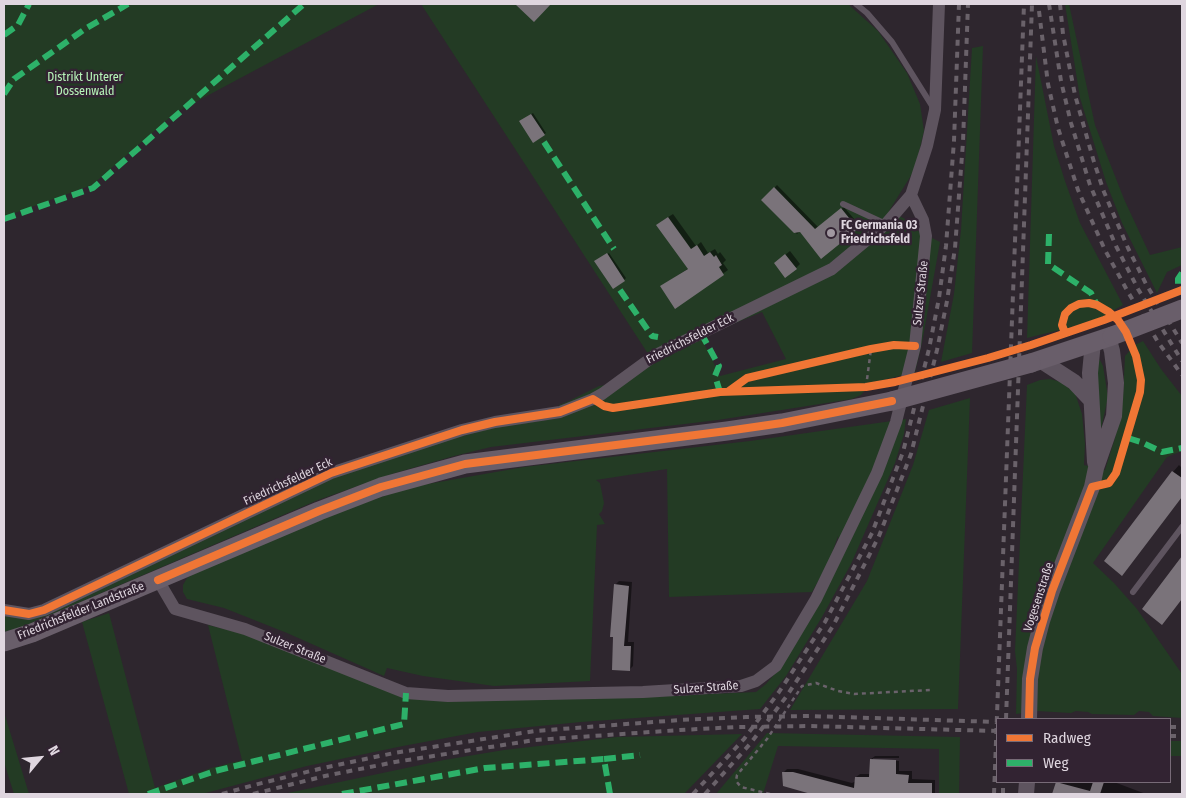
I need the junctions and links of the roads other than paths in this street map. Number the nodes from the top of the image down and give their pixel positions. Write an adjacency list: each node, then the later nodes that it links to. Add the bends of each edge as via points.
1 (856, 4): 3 (lane, via 892,42)
2 (939, 4): 3 (street)
3 (935, 110): 4 (street)
4 (911, 196): 6 (street, Friedrichsfelder Eck); 13 (street, Sulzer Straße, via 923,220 926,236 915,346 896,422 880,465 816,599 776,666 756,682 742,686 643,692 448,696 406,692 245,629 175,609)
5 (843, 204): 6 (lane)
6 (886, 224): 15 (street, Friedrichsfelder Eck, via 832,269 654,356 593,399 560,412 462,430 331,473 44,610 29,614)
7 (1182, 308): 8 (main road, Friedrichsfelder Landstraße, bridge)
8 (1104, 338): 9 (main road, Friedrichsfelder Landstraße); 10 (street, Vogesenstraße, via 1090,373); 11 (street, Vogesenstraße, via 1112,351 1116,400 1110,431)
9 (1036, 362): 10 (street, via 1074,382); 13 (main road, Friedrichsfelder Landstraße, bridge, via 892,401 782,423 465,464 381,487)
10 (1091, 400): 11 (street, Vogesenstraße)
11 (1096, 468): 17 (street, Vogesenstraße, via 1035,648)
12 (1182, 527): 14 (lane)
13 (158, 580): 16 (main road, Friedrichsfelder Landstraße)
14 (1133, 592)
15 (4, 610)
16 (4, 642)
17 (1029, 718)

